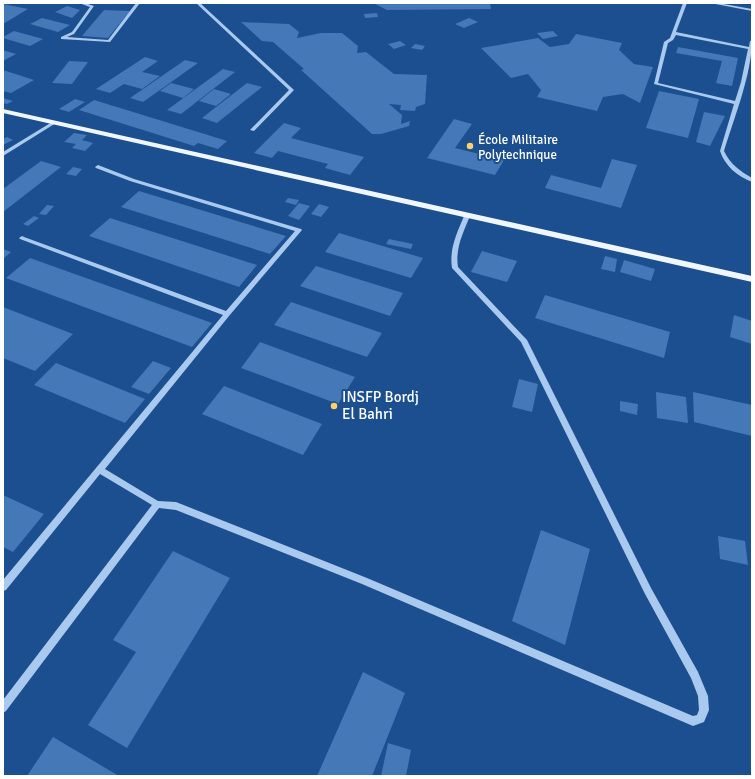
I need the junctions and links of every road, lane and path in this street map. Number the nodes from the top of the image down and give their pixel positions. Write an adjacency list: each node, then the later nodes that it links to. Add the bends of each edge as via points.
1 (81, 3): 2 (street, via 92,6 73,33 62,38 109,41)
2 (138, 3)
3 (198, 3): 15 (street, via 292,90)
4 (686, 3): 7 (street)
5 (712, 3): 6 (street)
6 (752, 10)
7 (674, 34): 9 (street); 11 (street, via 672,39 666,42)
8 (752, 41): 9 (street)
9 (751, 49): 12 (street)
10 (650, 83): 11 (street)
11 (656, 84): 12 (street)
12 (737, 103): 18 (street, via 722,151 732,168)
13 (3, 111): 14 (main road)
14 (54, 123): 16 (street); 19 (main road)
15 (252, 130)
16 (3, 154)
17 (98, 167): 22 (street, via 132,180 299,230)
18 (752, 180)
19 (467, 216): 21 (main road); 24 (street, via 457,242 453,260 455,268 524,340 648,591 695,675 703,696 704,710 701,719 693,721 364,581 176,506)
20 (22, 238): 22 (street)
21 (752, 279)
22 (227, 314): 23 (street)
23 (100, 470): 24 (street); 25 (street)
24 (157, 504): 26 (street)
25 (3, 587)
26 (3, 708)

